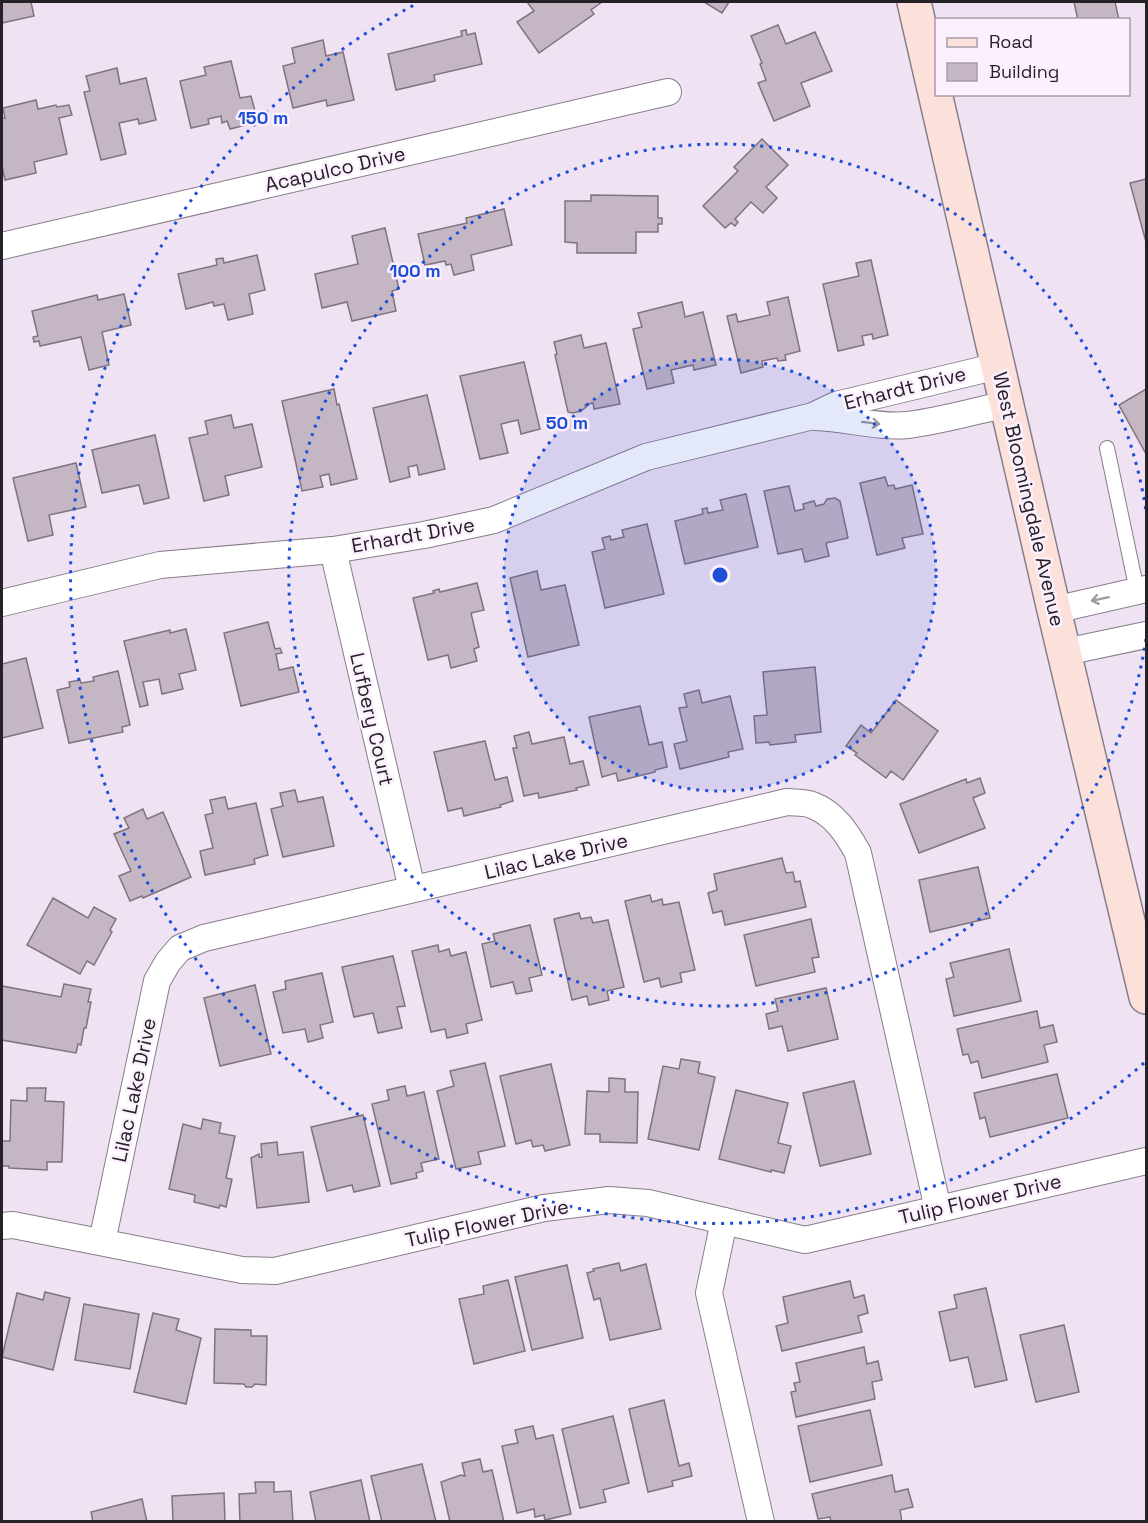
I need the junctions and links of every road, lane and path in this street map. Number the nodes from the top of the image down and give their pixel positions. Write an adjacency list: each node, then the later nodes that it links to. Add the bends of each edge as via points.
1 (914, 2): 3 (main road, West Bloomingdale Avenue)
2 (668, 92): 5 (street, Acapulco Drive)
3 (935, 93)
4 (936, 96): 6 (main road, West Bloomingdale Avenue)
5 (2, 246)
6 (998, 366): 7 (main road, West Bloomingdale Avenue); 8 (street, Erhardt Drive, via 836,405)
7 (1007, 404): 8 (street, Erhardt Drive, one-way to 7, via 908,425); 13 (main road, West Bloomingdale Avenue)
8 (813, 417): 10 (street, Erhardt Drive, via 646,457 494,520)
9 (1107, 448): 11 (lane)
10 (333, 550): 12 (street, Erhardt Drive, via 160,565); 16 (street, Lufbery Court)
11 (1142, 590): 13 (street, one-way to 13)
12 (2, 603)
13 (1054, 610): 15 (main road, West Bloomingdale Avenue)
14 (1146, 635): 15 (street)
15 (1065, 652): 17 (main road, West Bloomingdale Avenue)
16 (412, 889): 19 (street, Lilac Lake Drive, via 787,802 811,805 846,831 858,853); 22 (street, Lilac Lake Drive, via 204,938 180,948 157,981)
17 (1146, 997)
18 (1146, 1161): 19 (street, Tulip Flower Drive)
19 (938, 1209): 20 (street, Tulip Flower Drive, via 805,1240)
20 (724, 1221): 22 (street, Tulip Flower Drive, via 648,1203 609,1200 544,1208 274,1270 242,1270); 23 (street, via 709,1293)
21 (2, 1226): 22 (street, Tulip Flower Drive)
22 (102, 1242)
23 (761, 1521)

